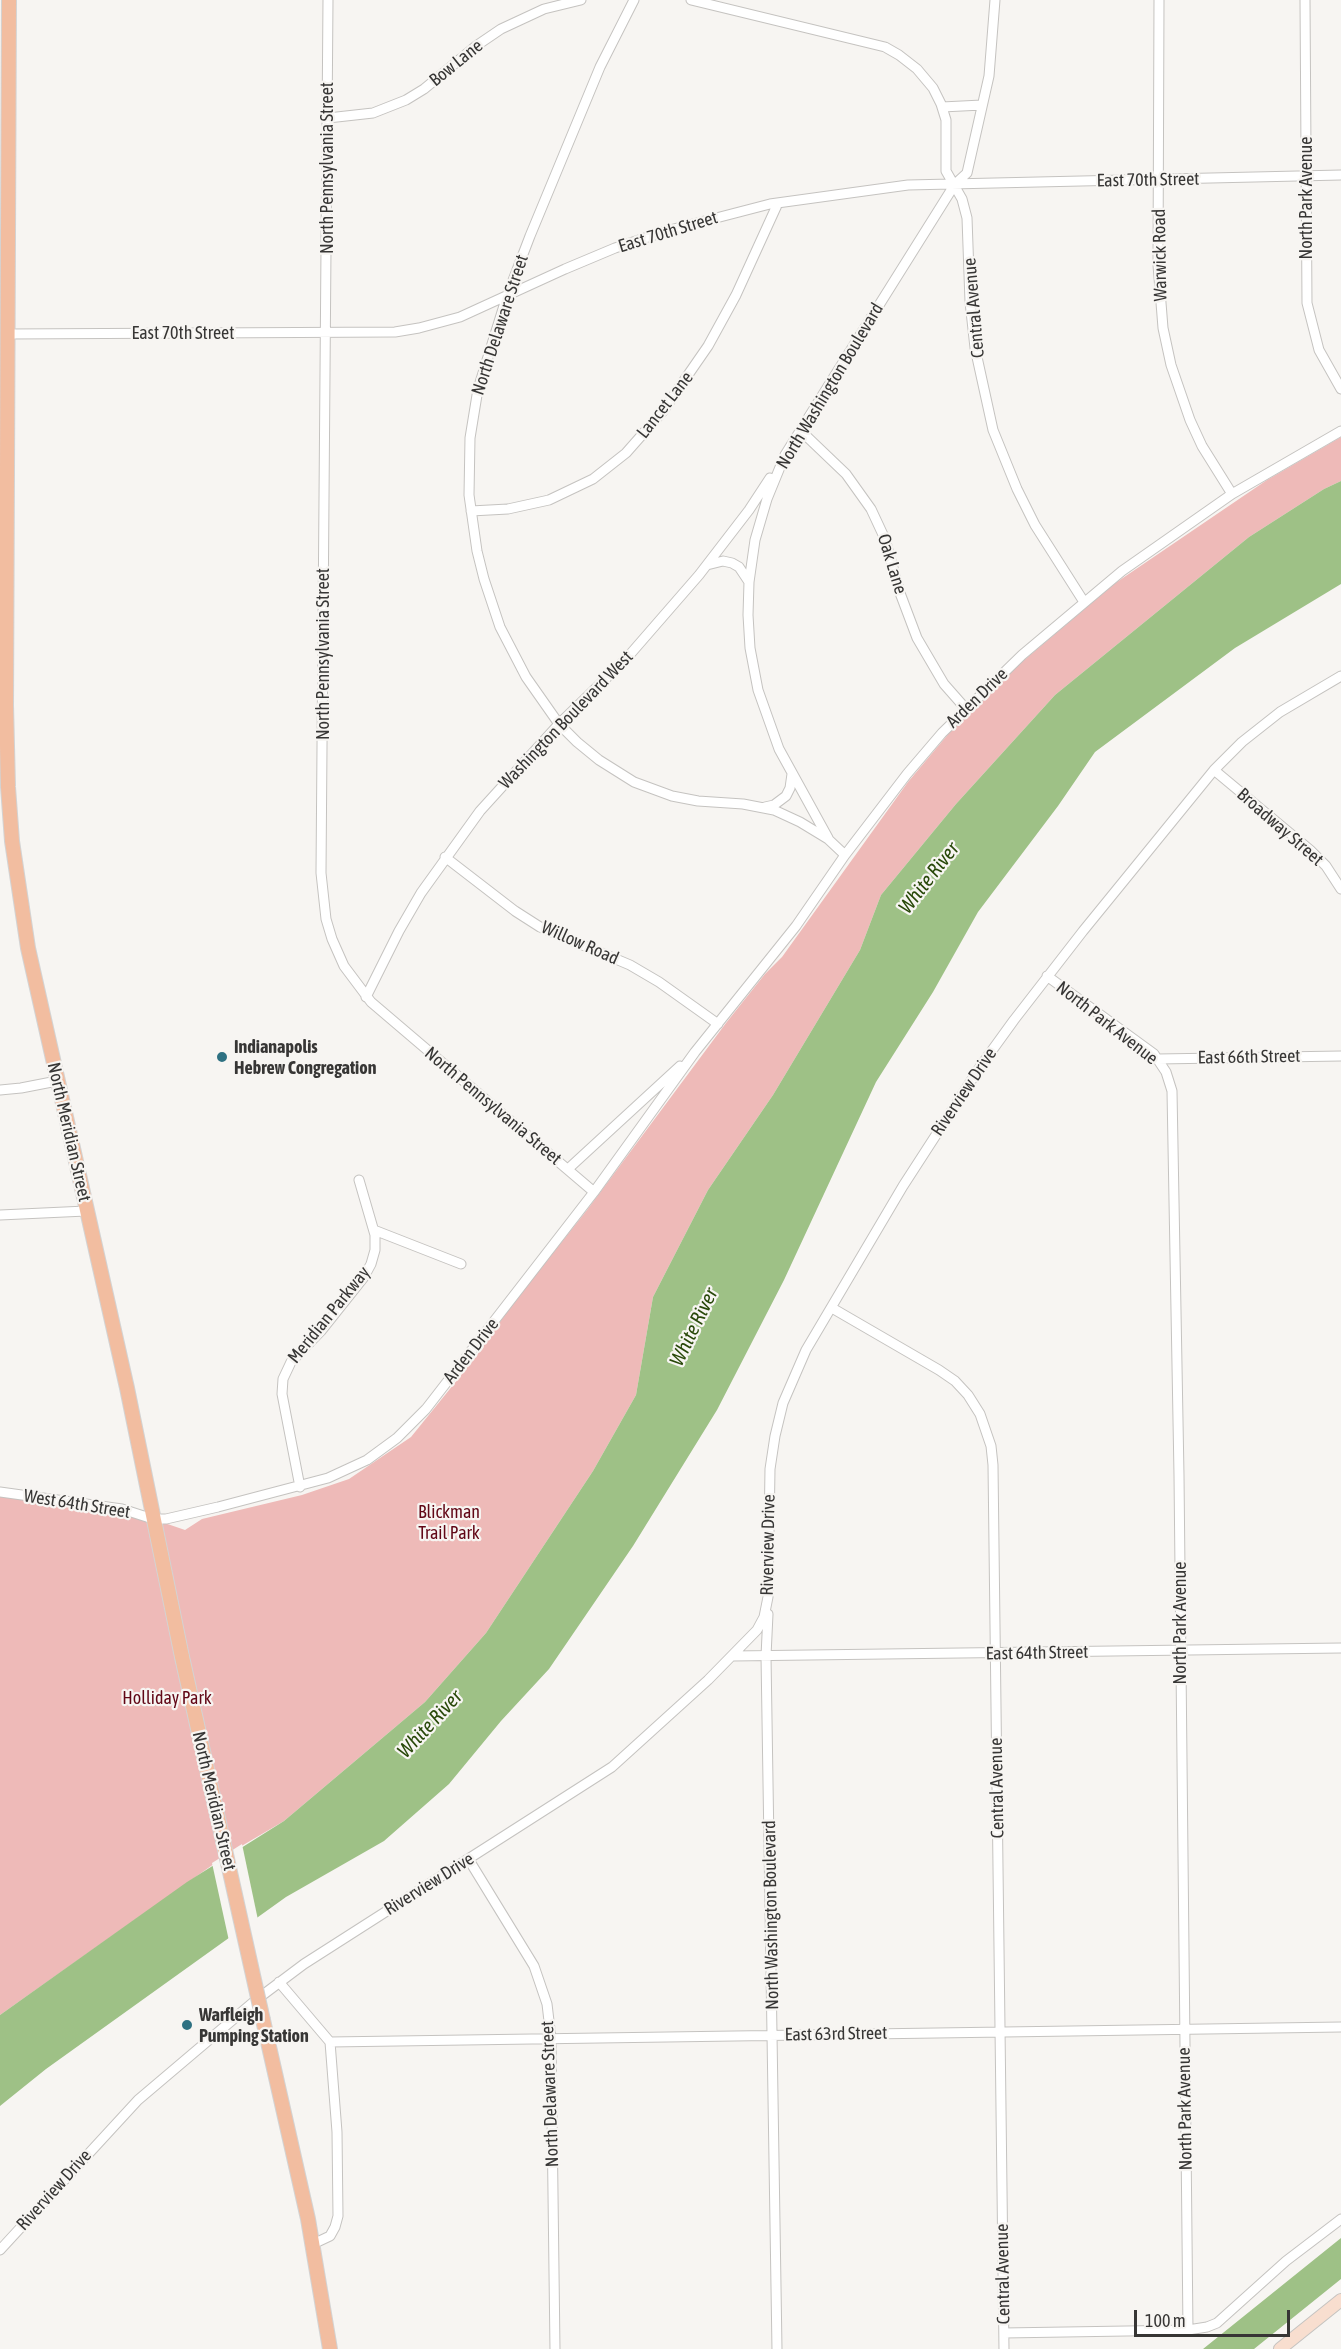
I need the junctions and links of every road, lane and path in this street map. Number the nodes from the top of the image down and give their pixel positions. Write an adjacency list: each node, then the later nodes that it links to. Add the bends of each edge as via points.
1 (9, 0): 19 (main road, North Meridian Street)
2 (328, 0): 11 (street, North Pennsylvania Street)
3 (581, 0): 11 (street, Bow Lane, via 544,9 501,29 405,100 373,112)
4 (634, 0): 17 (street, North Delaware Street, via 587,98)
5 (691, 0): 10 (street, via 885,47 917,69)
6 (995, 0): 9 (street, via 990,65)
7 (1159, 0): 14 (street, Warwick Road)
8 (1305, 0): 13 (street, North Park Avenue)
9 (982, 105): 10 (street); 15 (street, via 968,173)
10 (942, 107): 15 (street, Central Avenue, via 946,171)
11 (328, 118): 18 (street, North Pennsylvania Street)
12 (1341, 175): 13 (street, East 70th Street)
13 (1306, 176): 14 (street, East 70th Street); 20 (street, North Park Avenue, via 1308,308 1319,350)
14 (1158, 180): 15 (street, East 70th Street); 24 (street, Warwick Road, via 1159,289 1171,365 1202,446)
15 (955, 184): 16 (street, East 70th Street, via 887,187); 21 (street, North Washington Boulevard); 28 (street, Central Avenue, via 968,222 975,348 993,430 1035,525)
16 (778, 203): 17 (street, East 70th Street, via 717,216 625,245); 25 (street, Lancet Lane, via 708,346 663,411 626,453 593,479 549,500 508,509)
17 (507, 296): 18 (street, East 70th Street, via 460,317 419,328 376,333); 25 (street, North Delaware Street, via 483,368 472,417 468,466)
18 (326, 332): 19 (street, East 70th Street); 40 (street, North Pennsylvania Street, via 322,889 327,926 338,954)
19 (8, 334): 45 (main road, North Meridian Street, via 8,787 28,948)
20 (1341, 389)
21 (801, 431): 23 (street, North Washington Boulevard); 30 (street, Oak Lane, via 846,474 871,509 885,539 917,638 944,684)
22 (1341, 431): 24 (street, Arden Drive)
23 (785, 455): 26 (street, Washington Boulevard West); 27 (street, North Washington Boulevard, via 759,523)
24 (1232, 494): 28 (street, Arden Drive, via 1157,545)
25 (471, 511): 31 (street, North Delaware Street, via 483,579 500,627 526,677)
26 (706, 566): 27 (street, via 723,561 732,564 739,567); 31 (street, Washington Boulevard West, via 626,659)
27 (749, 582): 33 (street, North Washington Boulevard, via 749,636 755,678 772,735)
28 (1084, 602): 30 (street, Arden Drive)
29 (1341, 675): 32 (street, Riverview Drive, via 1280,712)
30 (966, 709): 36 (street, Arden Drive, via 928,747)
31 (559, 724): 34 (street, North Delaware Street, via 605,765 658,792 698,801); 37 (street, Washington Boulevard West, via 480,810)
32 (1214, 770): 38 (street, Broadway Street, via 1310,850); 39 (street, Riverview Drive)
33 (792, 774): 34 (street, via 786,796); 35 (street, North Washington Boulevard)
34 (765, 807): 35 (street, North Delaware Street)
35 (828, 839): 36 (street, North Delaware Street)
36 (845, 855): 41 (street, Arden Drive, via 796,926)
37 (445, 857): 40 (street, Washington Boulevard West, via 399,931); 41 (street, Willow Road, via 540,927 630,965)
38 (1341, 889)
39 (1047, 976): 44 (street, North Park Avenue); 54 (street, Riverview Drive, via 980,1067 924,1153)
40 (366, 997): 47 (street, North Pennsylvania Street)
41 (718, 1024): 42 (street, Arden Drive)
42 (695, 1052): 47 (street, Arden Drive); 49 (street, Arden Drive)
43 (1341, 1056): 44 (street, East 66th Street)
44 (1158, 1059): 60 (street, North Park Avenue, via 1168,1076 1172,1098)
45 (57, 1081): 46 (street); 50 (main road, North Meridian Street)
46 (0, 1090)
47 (568, 1169): 49 (street, North Pennsylvania Street)
48 (359, 1180): 52 (street, Meridian Parkway)
49 (594, 1192): 55 (street, Arden Drive, via 417,1419 360,1464)
50 (86, 1210): 51 (street); 57 (main road, North Meridian Street)
51 (0, 1215)
52 (374, 1230): 53 (street); 55 (street, Meridian Parkway, via 375,1250 366,1274 291,1362 283,1379 282,1394)
53 (461, 1264)
54 (832, 1308): 58 (street, Riverview Drive, via 795,1371 775,1436 770,1477); 61 (street, Central Avenue, via 943,1372 965,1391 981,1414 993,1455)
55 (300, 1487): 57 (street, Arden Drive, via 179,1517)
56 (0, 1492): 57 (street, West 64th Street, via 122,1509)
57 (153, 1519): 73 (main road, North Meridian Street, bridge)
58 (769, 1589): 62 (street, Riverview Drive, via 760,1624); 63 (street, North Washington Boulevard)
59 (1341, 1648): 60 (street, East 64th Street)
60 (1180, 1650): 61 (street, East 64th Street); 67 (street, North Park Avenue)
61 (996, 1653): 63 (street, East 64th Street); 68 (street, Central Avenue)
62 (733, 1656): 63 (street, East 64th Street); 64 (street, Riverview Drive, via 612,1767)
63 (766, 1656): 69 (street, North Washington Boulevard)
64 (468, 1860): 65 (street, Riverview Drive); 70 (street, North Delaware Street, via 540,1979)
65 (279, 1982): 71 (street); 74 (street, Riverview Drive, via 138,2100)
66 (1341, 2027): 67 (street, East 63rd Street)
67 (1184, 2030): 68 (street, East 63rd Street); 76 (street, North Park Avenue)
68 (1000, 2032): 69 (street, East 63rd Street); 77 (street, Central Avenue)
69 (773, 2035): 70 (street, East 63rd Street); 80 (street, North Washington Boulevard)
70 (551, 2038): 71 (street, East 63rd Street); 79 (street, North Delaware Street)
71 (330, 2042): 73 (street, via 337,2132 337,2221 330,2236)
72 (1341, 2219): 76 (street, via 1286,2261 1217,2323)
73 (313, 2244): 78 (main road, North Meridian Street)
74 (0, 2250)
75 (1341, 2300): 82 (main road)
76 (1188, 2330): 77 (street)
77 (1004, 2333): 81 (street, Central Avenue)
78 (330, 2349)
79 (555, 2349)
80 (777, 2349)
81 (1004, 2349)
82 (1280, 2349)

